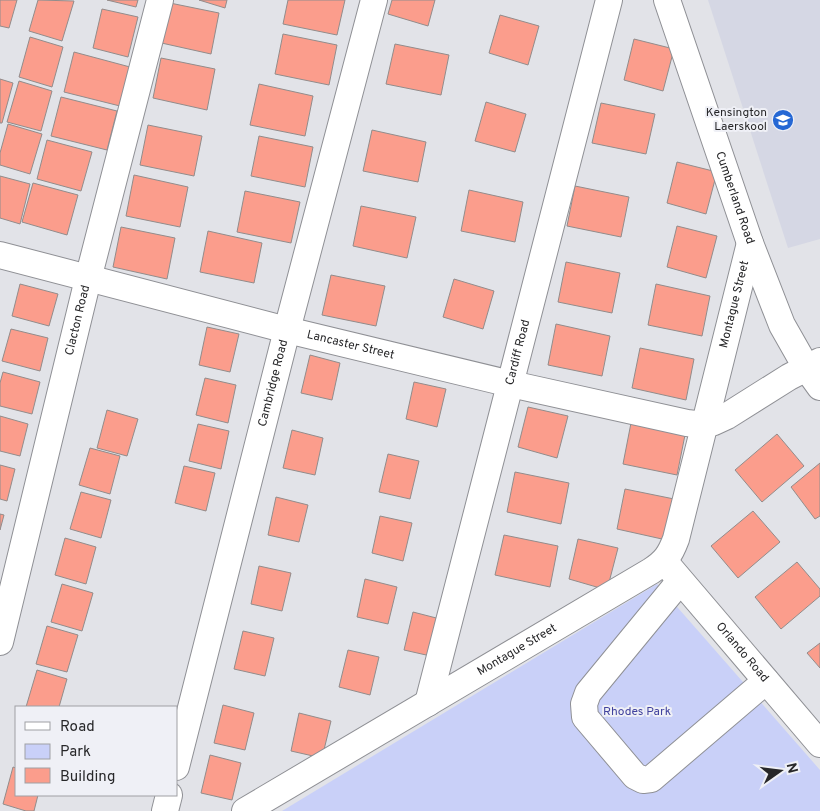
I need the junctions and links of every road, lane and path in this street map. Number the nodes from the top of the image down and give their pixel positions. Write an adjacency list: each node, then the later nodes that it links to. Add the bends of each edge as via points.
1 (160, 0): 7 (street, Clacton Road)
2 (374, 0): 8 (street, Cambridge Road)
3 (609, 0): 10 (street, Cardiff Road)
4 (667, 0): 5 (street, Cumberland Road)
5 (750, 244): 9 (street, Cumberland Road, via 782,325); 11 (street, Montague Street)
6 (0, 255): 7 (street, Lancaster Street)
7 (88, 279): 8 (street, Lancaster Street); 13 (street, Clacton Road)
8 (287, 330): 10 (street, Lancaster Street); 17 (street, Cambridge Road)
9 (816, 372): 11 (street, via 790,377 727,416)
10 (511, 384): 11 (street, Lancaster Street); 15 (street, Cardiff Road)
11 (704, 425): 12 (street, Montague Street, via 672,550)
12 (672, 571): 14 (street, Orlando Road); 14 (street, via 588,693 584,704 585,717 635,776 651,779); 15 (street, Montague Street, via 651,571)
13 (0, 642)
14 (766, 681): 16 (street, Orlando Road)
15 (428, 703): 20 (street, Montague Street)
16 (820, 744)
17 (178, 759)
18 (169, 796): 19 (street)
19 (165, 811)
20 (245, 811)

